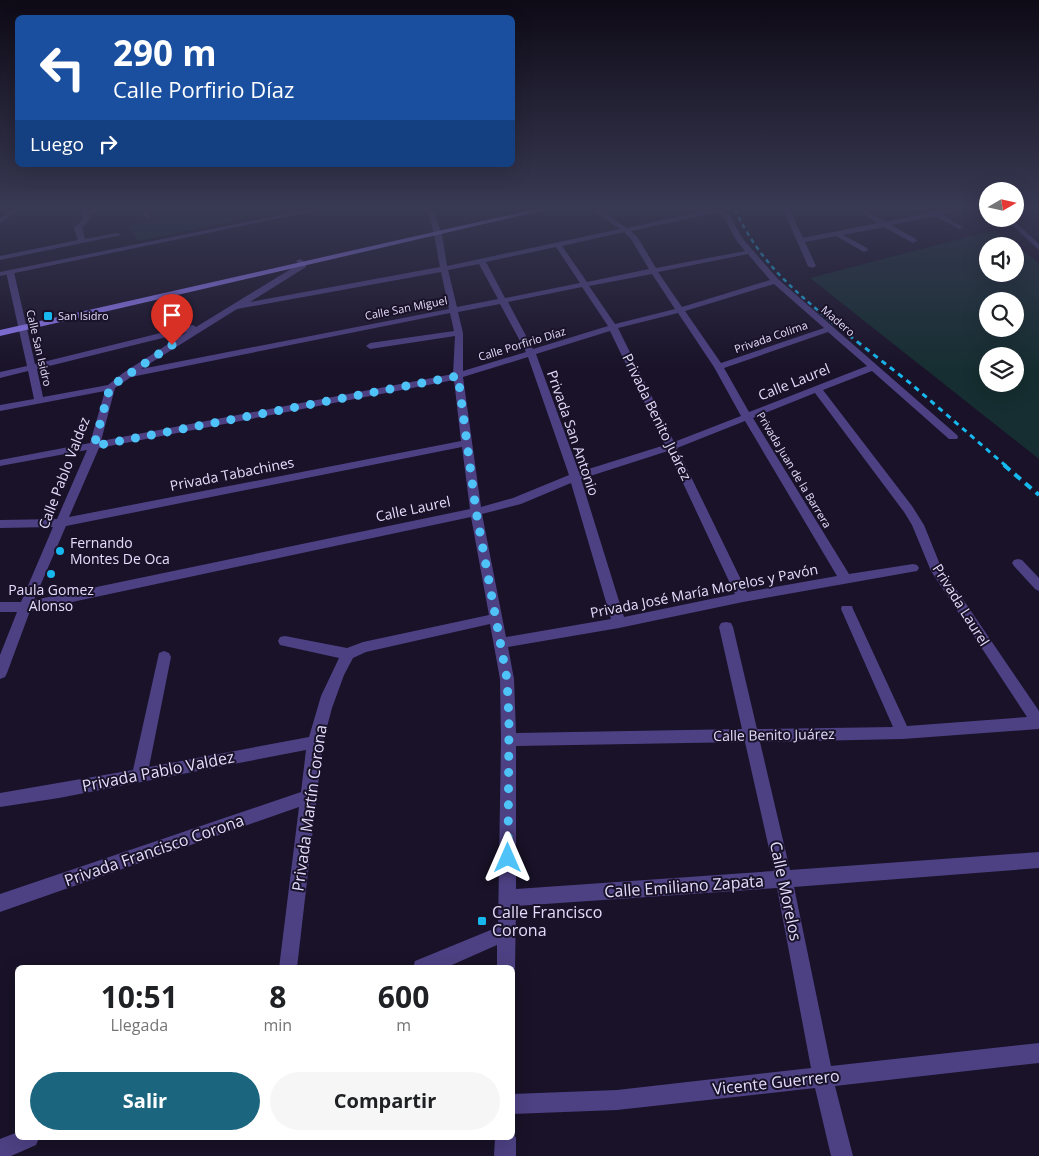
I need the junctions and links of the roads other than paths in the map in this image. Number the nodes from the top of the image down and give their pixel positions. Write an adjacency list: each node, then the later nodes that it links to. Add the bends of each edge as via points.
1 (55, 263): 14 (street)
2 (302, 263): 19 (street); 22 (main road)
3 (443, 263): 12 (street)
4 (469, 263): 12 (street)
5 (483, 263): 18 (street, Privada San Antonio)
6 (570, 263): 17 (street, Privada Benito Juárez)
7 (649, 263): 13 (street, Privada Juan de la Barrera)
8 (691, 263): 13 (street, Calle San Miguel)
9 (759, 263): 16 (street, Madero)
10 (811, 263): 11 (street)
11 (812, 266)
12 (444, 269): 19 (street); 21 (street)
13 (653, 270): 17 (street, Calle San Miguel); 20 (street, Privada Juan de la Barrera)
14 (10, 272): 15 (street); 22 (street, Calle San Isidro)
15 (0, 274)
16 (775, 280): 20 (street, Calle Porfirio Díaz); 26 (street, Madero)
17 (584, 286): 18 (street, Calle San Miguel); 25 (street, Privada Benito Juárez)
18 (504, 301): 21 (street, Calle San Miguel); 30 (street, Privada San Antonio)
19 (237, 307): 23 (street)
20 (680, 310): 25 (street, Calle Porfirio Díaz); 31 (street, Privada Juan de la Barrera)
21 (455, 311): 28 (street); 35 (street, Calle San Miguel)
22 (22, 325): 24 (main road); 27 (main road); 32 (street, Calle San Isidro)
23 (202, 326): 32 (street); 35 (street)
24 (0, 328)
25 (613, 328): 30 (street, Calle Porfirio Díaz); 45 (street, Privada Benito Juárez)
26 (830, 329): 31 (street, Privada Colima); 33 (street, Madero)
27 (0, 333)
28 (459, 333): 29 (street); 36 (street)
29 (370, 346)
30 (531, 353): 36 (street, Calle Porfirio Díaz); 47 (street, Privada San Antonio)
31 (719, 366): 41 (street, Privada Juan de la Barrera)
32 (32, 367): 34 (street); 39 (street, Calle San Isidro)
33 (873, 367): 38 (street, Calle Laurel); 42 (street, Madero)
34 (0, 375)
35 (126, 375): 37 (street)
36 (458, 376): 43 (street); 44 (street, Calle Porfirio Díaz)
37 (110, 387): 39 (street); 44 (street, Calle Pablo Valdez)
38 (816, 389): 41 (street, Calle Laurel); 67 (street, Privada Laurel, via 908,509 935,568)
39 (39, 400): 40 (street)
40 (0, 408)
41 (747, 417): 45 (street, Calle Laurel); 53 (street, Privada Juan de la Barrera)
42 (953, 437)
43 (468, 443): 48 (street); 49 (street, Privada Tabachines)
44 (94, 446): 46 (street, Calle Porfirio Díaz); 49 (street, Calle Pablo Valdez)
45 (671, 447): 47 (street, Calle Laurel); 55 (street, Privada Benito Juárez)
46 (0, 463)
47 (575, 477): 48 (street, Calle Laurel, via 517,501); 60 (street, Privada San Antonio)
48 (476, 511): 57 (street, Calle Laurel); 59 (street)
49 (61, 523): 50 (street, Privada Tabachines); 57 (street, Calle Pablo Valdez)
50 (0, 524)
51 (1018, 563): 54 (street)
52 (913, 568): 53 (street, Privada José María Morelos y Pavón)
53 (846, 580): 55 (street, Privada José María Morelos y Pavón)
54 (1039, 586)
55 (743, 597): 60 (street, Privada José María Morelos y Pavón)
56 (0, 607): 57 (street, Calle Laurel)
57 (25, 607): 66 (street, Calle Pablo Valdez)
58 (847, 609): 68 (street)
59 (496, 618): 63 (street); 64 (street, via 363,647)
60 (619, 623): 63 (street, Privada José María Morelos y Pavón)
61 (726, 627): 69 (street, Calle Morelos)
62 (285, 641): 64 (street)
63 (501, 643): 70 (street, via 507,679)
64 (348, 654): 71 (street, Privada Martín Corona, via 337,670)
65 (164, 656): 72 (street)
66 (0, 673)
67 (1039, 723): 68 (street, Calle Benito Juárez)
68 (903, 733): 69 (street, Calle Benito Juárez)
69 (750, 735): 70 (street, Calle Benito Juárez); 76 (street, Calle Morelos)
70 (509, 740): 77 (street)
71 (315, 742): 72 (street, Privada Pablo Valdez); 73 (street, Privada Martín Corona)
72 (140, 774): 74 (street, Privada Pablo Valdez)
73 (308, 797): 78 (street, Privada Francisco Corona); 80 (street, Privada Martín Corona)
74 (0, 800)
75 (1039, 860): 76 (street, Calle Emiliano Zapata)
76 (784, 879): 77 (street, Calle Emiliano Zapata); 84 (street, Calle Morelos)
77 (508, 898): 79 (street)
78 (0, 903)
79 (506, 932): 81 (street); 82 (street)
80 (288, 965)
81 (429, 965)
82 (506, 965)
83 (1039, 1053): 84 (street, Vicente Guerrero)
84 (823, 1077): 85 (street, Vicente Guerrero, via 617,1100); 88 (street, Calle Morelos)
85 (515, 1104)
86 (24, 1140): 87 (street)
87 (0, 1150)
88 (842, 1156)

